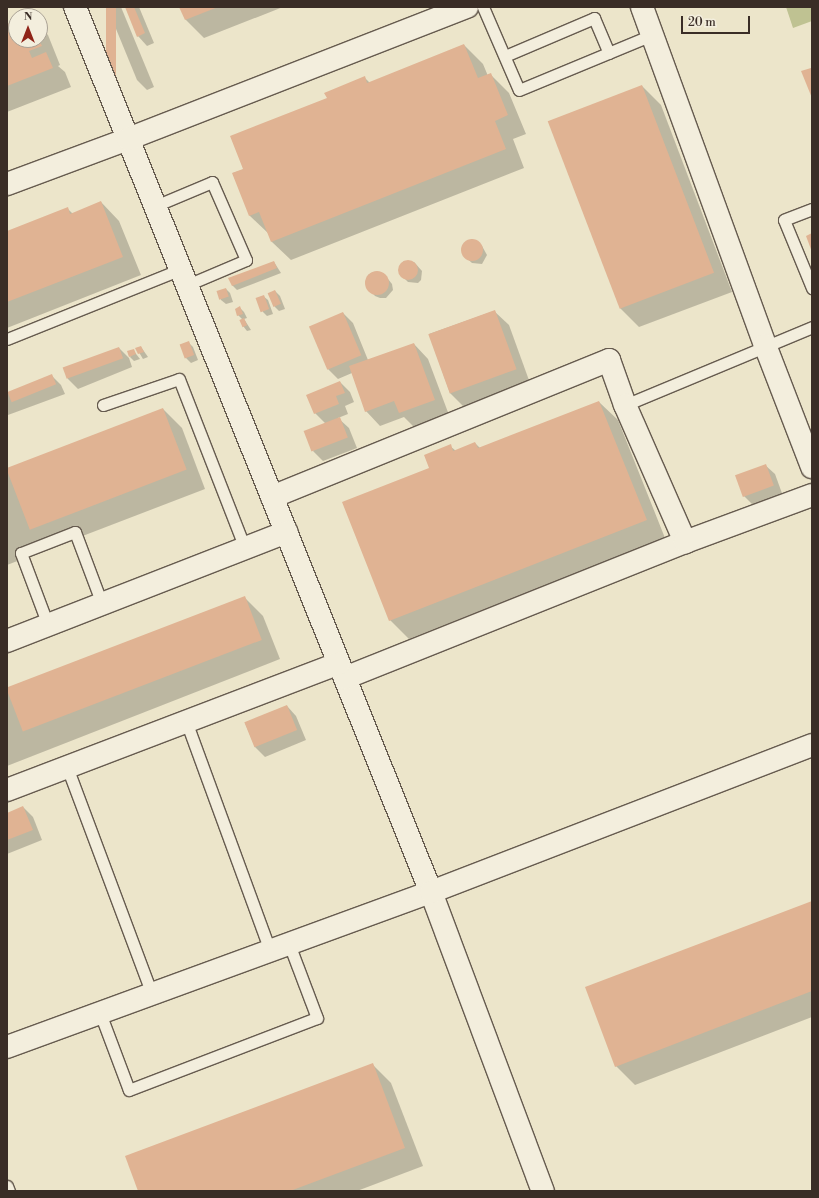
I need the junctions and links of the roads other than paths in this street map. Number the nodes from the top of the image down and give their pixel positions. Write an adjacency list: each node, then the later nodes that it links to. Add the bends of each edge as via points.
1 (75, 7): 8 (street)
2 (467, 7): 8 (street)
3 (483, 7): 7 (lane)
4 (642, 7): 5 (street)
5 (652, 35): 6 (lane); 16 (street)
6 (608, 53): 7 (lane, via 519,90); 7 (lane, via 594,18)
7 (505, 56)
8 (128, 139): 9 (street); 10 (street)
9 (7, 184)
10 (155, 206): 12 (street); 12 (lane, via 212,182 246,260)
11 (812, 209): 13 (lane, via 784,220)
12 (184, 277): 15 (lane); 21 (street)
13 (812, 288)
14 (812, 327): 16 (lane)
15 (7, 339)
16 (765, 345): 18 (lane); 19 (street)
17 (103, 405): 24 (lane, via 179,379)
18 (625, 405): 21 (street, via 608,360); 23 (street)
19 (812, 467)
20 (812, 495): 23 (street)
21 (272, 497): 22 (street)
22 (286, 532): 24 (street); 28 (street)
23 (685, 542): 28 (street)
24 (245, 548): 25 (street)
25 (102, 604): 26 (street); 26 (lane, via 75,532 21,553)
26 (48, 625): 27 (street)
27 (7, 641)
28 (342, 670): 29 (street); 33 (street)
29 (186, 721): 31 (street); 34 (lane)
30 (812, 745): 33 (street)
31 (67, 767): 32 (street); 35 (lane)
32 (7, 790)
33 (431, 892): 34 (street); 40 (street)
34 (279, 948): 35 (street); 36 (lane, via 317,1018 129,1090)
35 (152, 994): 36 (street)
36 (100, 1013): 37 (street)
37 (7, 1047)
38 (7, 1186): 39 (lane)
39 (9, 1191)
40 (542, 1191)

